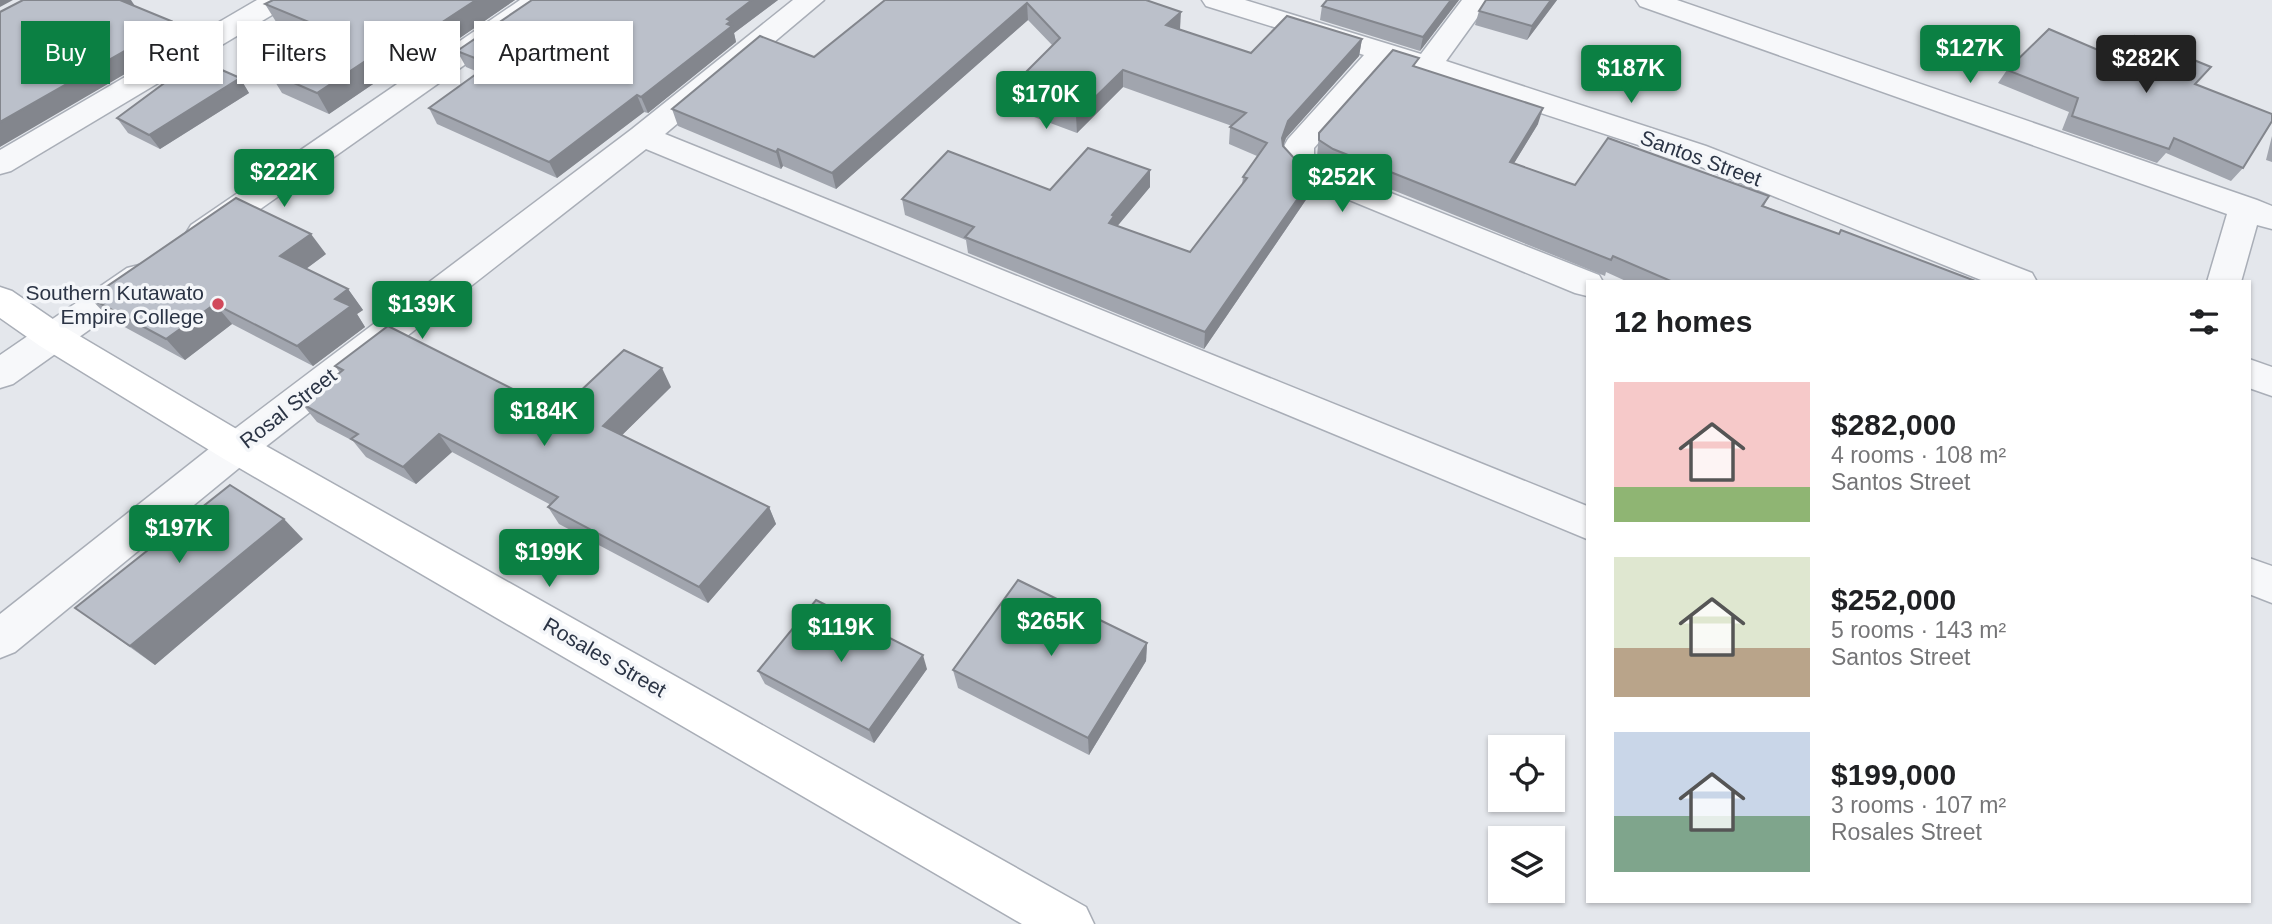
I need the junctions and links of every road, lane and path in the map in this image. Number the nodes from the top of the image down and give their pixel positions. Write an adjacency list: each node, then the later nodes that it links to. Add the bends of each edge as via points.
1 (277, 0): 10 (street)
2 (538, 0): 16 (street)
3 (810, 0): 9 (street, Rosal Street)
4 (1216, 0): 7 (street, Santos Street)
5 (1476, 0): 8 (street)
6 (1650, 0): 11 (street)
7 (1382, 53): 8 (street, Santos Street); 14 (street, via 1298,146 1298,163 1324,178)
8 (1429, 65): 12 (street, Santos Street, via 1695,153)
9 (643, 136): 20 (street, Rosal Street); 21 (street)
10 (0, 164)
11 (2259, 213): 13 (street)
12 (2016, 280)
13 (2225, 280)
14 (1586, 284)
15 (0, 300): 16 (main road, Rosales Street)
16 (54, 337): 17 (street); 20 (main road, Rosales Street)
17 (0, 374)
18 (2251, 374): 19 (street)
19 (2272, 383)
20 (237, 447): 24 (street, Rosal Street); 25 (main road, Rosales Street)
21 (1586, 523)
22 (2251, 576): 23 (street)
23 (2272, 586)
24 (0, 639)
25 (1069, 924)

